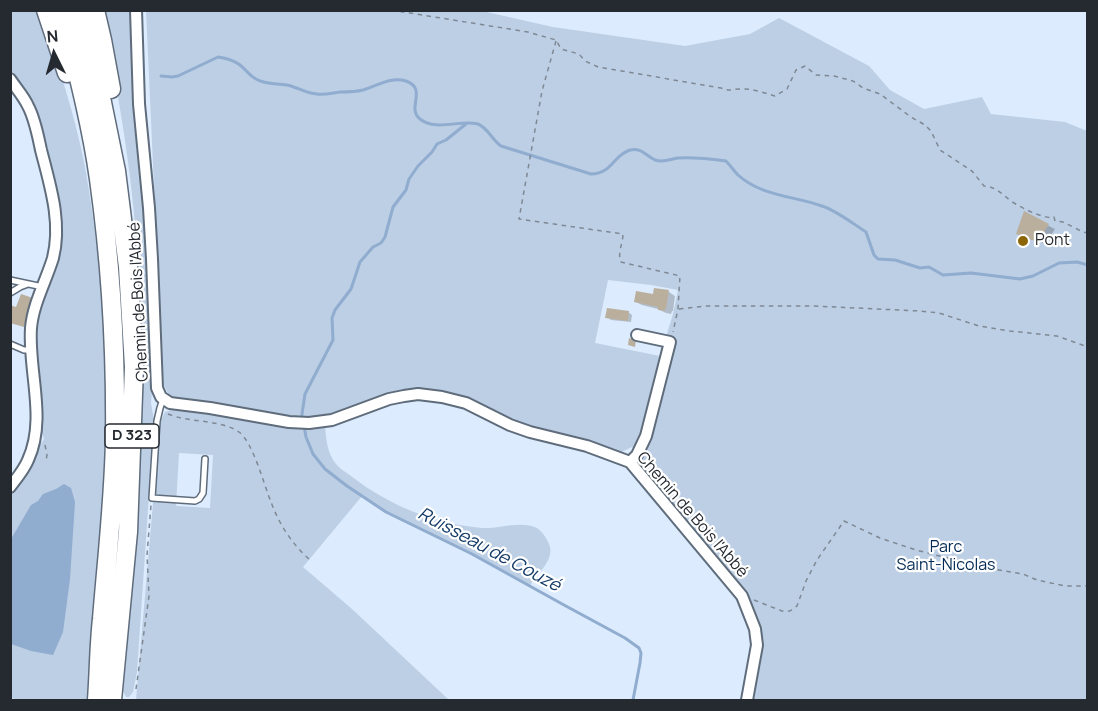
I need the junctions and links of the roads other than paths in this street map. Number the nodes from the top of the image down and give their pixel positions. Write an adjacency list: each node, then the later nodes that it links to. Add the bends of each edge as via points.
1 (46, 10): 7 (highway, via 88,157)
2 (62, 10): 7 (highway, D 323, via 88,121)
3 (80, 10): 7 (highway, D 323, via 95,68)
4 (95, 10): 7 (highway, via 119,142)
5 (136, 10): 15 (street, Chemin de Bois l'Abbé)
6 (10, 79): 10 (street, via 32,116 55,211 57,236)
7 (108, 175): 19 (highway, D 323, via 115,440); 20 (highway, D 323, via 128,267 134,367 128,532)
8 (10, 280): 9 (lane)
9 (29, 284): 10 (lane); 11 (lane)
10 (43, 287): 14 (street, via 31,326)
11 (10, 293)
12 (637, 335): 17 (street, via 670,342 646,436)
13 (10, 344): 14 (lane)
14 (31, 350): 18 (street, via 37,423 28,461)
15 (161, 404): 16 (lane, via 152,498 199,499 203,493); 17 (street, Chemin de Bois l'Abbé, via 309,423 339,418 389,399 431,395 466,403 530,432)
16 (205, 459)
17 (630, 462): 21 (street, Chemin de Bois l'Abbé, via 742,596 757,645)
18 (10, 487)
19 (97, 700)
20 (112, 700)
21 (747, 700)

